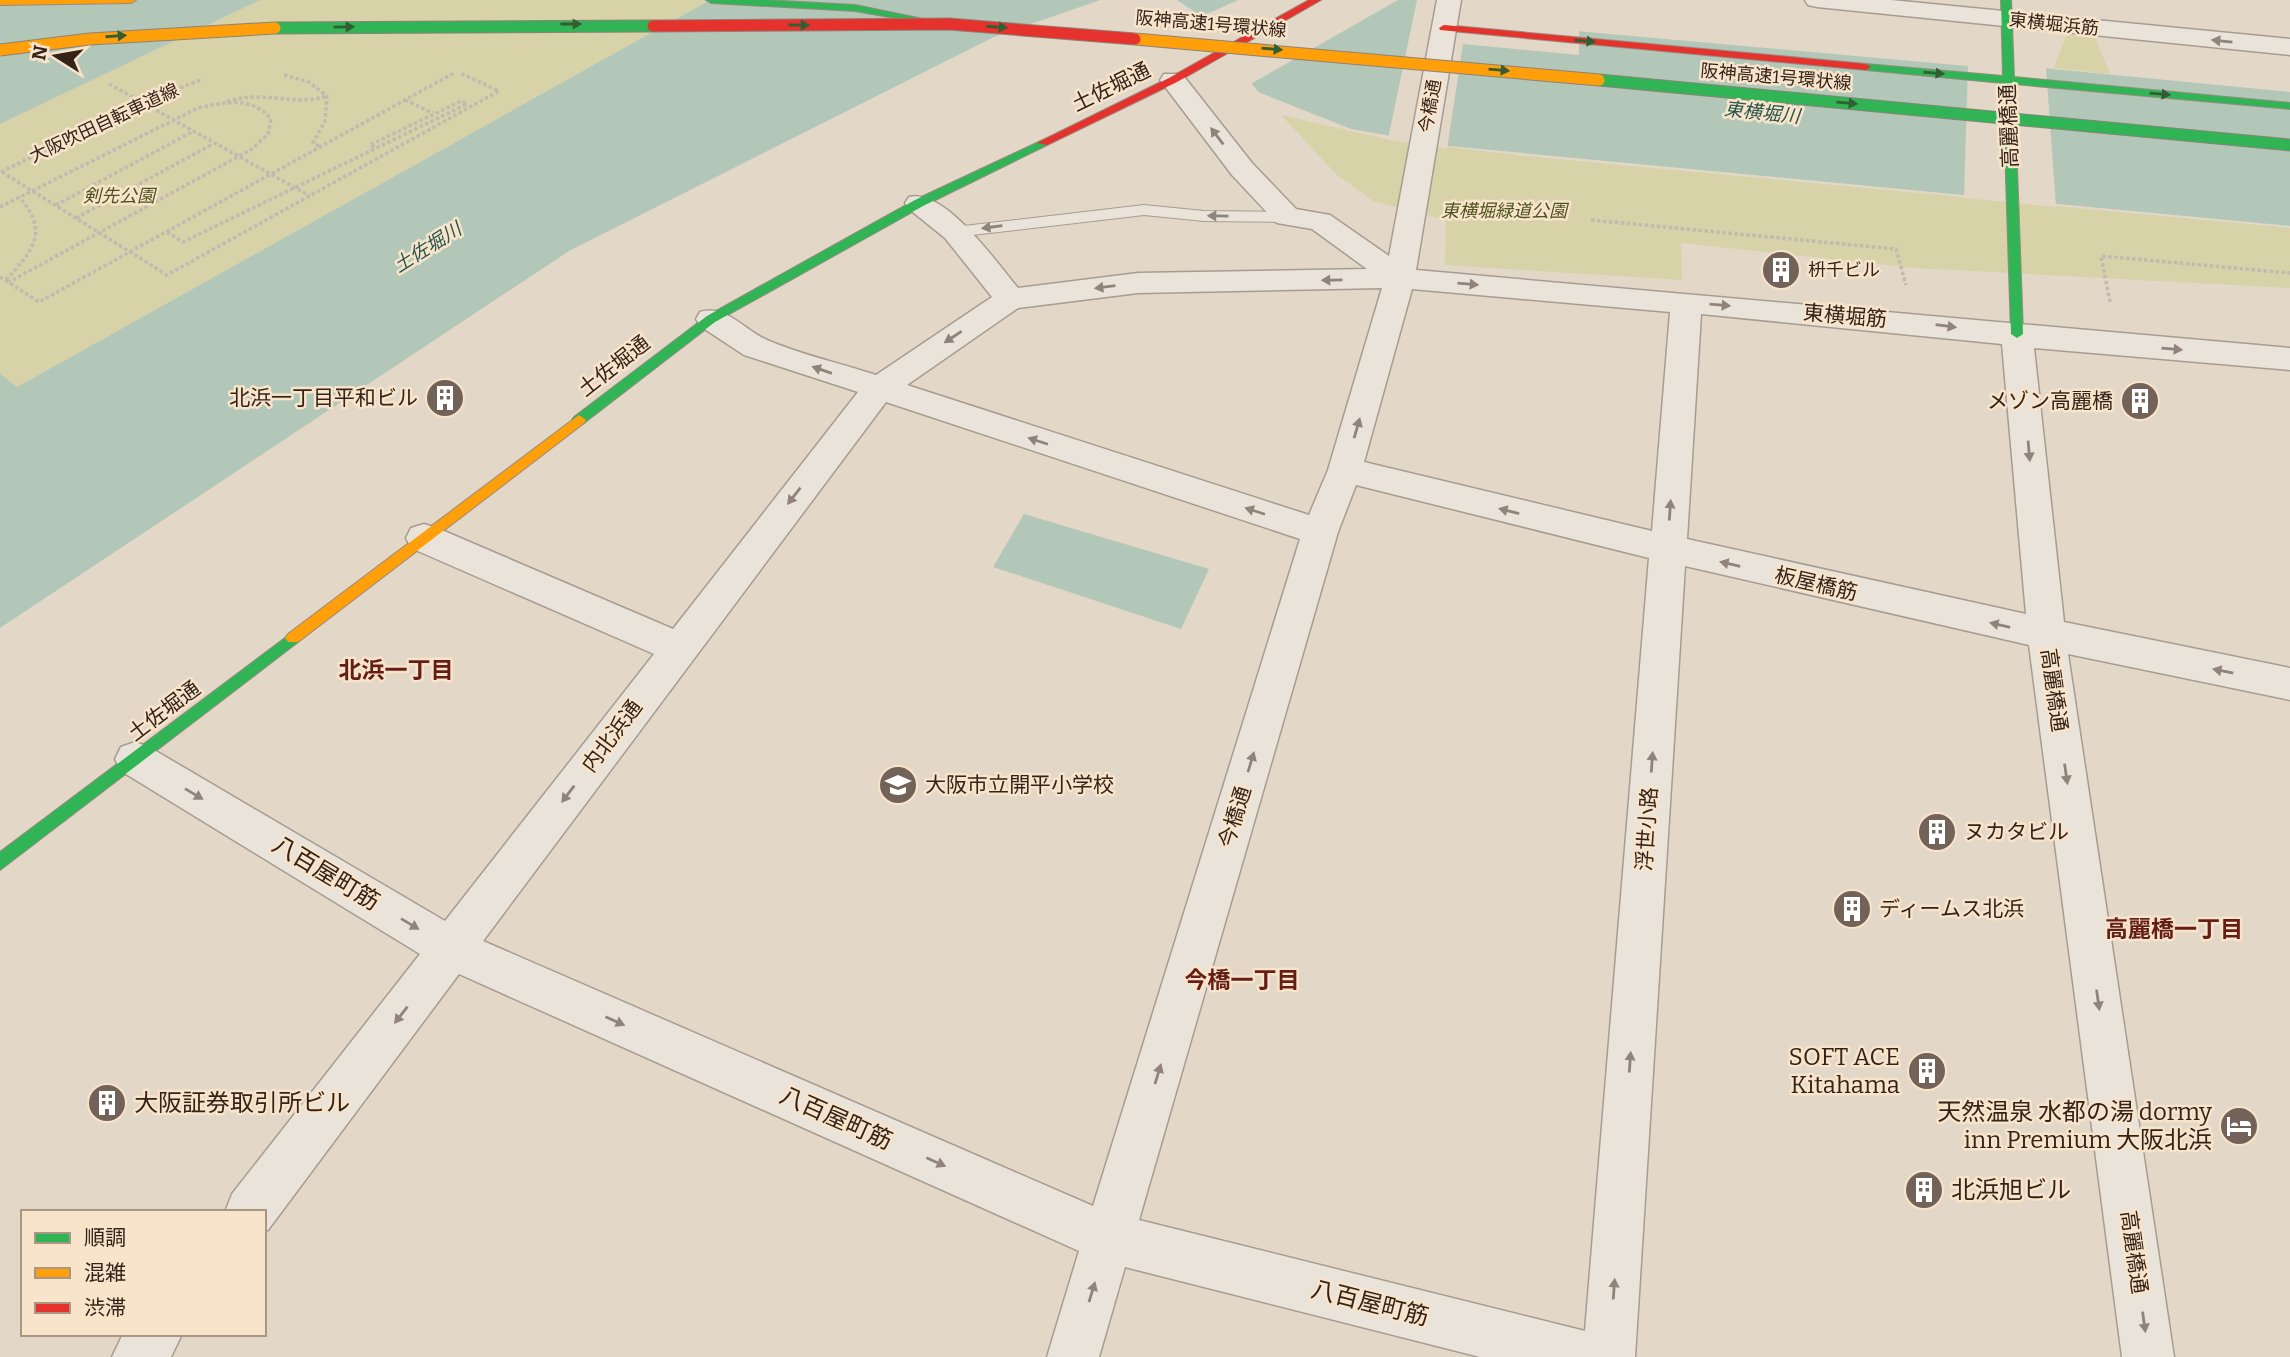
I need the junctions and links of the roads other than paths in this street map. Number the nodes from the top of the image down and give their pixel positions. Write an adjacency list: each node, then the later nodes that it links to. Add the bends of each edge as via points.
1 (131, 0): 6 (main road)
2 (711, 0): 8 (main road, bridge, via 855,8)
3 (1316, 0): 12 (main road, 土佐堀通, bridge)
4 (1449, 0): 9 (street, 今橋通)
5 (1817, 0): 7 (street, 東横堀浜筋)
6 (0, 2)
7 (2006, 10): 10 (street, 東横堀浜筋, one-way to 7); 13 (main road, 高麗橋通)
8 (949, 24): 11 (main road, 阪神高速1号環状線, one-way to 8, bridge, via 90,38 258,29); 15 (main road, 阪神高速1号環状線, one-way to 15, bridge, via 1345,55)
9 (1444, 28): 13 (main road, one-way to 13); 19 (street, 今橋通)
10 (2290, 47)
11 (0, 50)
12 (1173, 80): 16 (main road, 土佐堀通); 17 (street, one-way to 12, via 1242,169)
13 (2008, 80): 14 (main road, one-way to 14); 23 (main road, 高麗橋通)
14 (2290, 106)
15 (2290, 145)
16 (919, 203): 18 (street); 22 (main road, 土佐堀通)
17 (1287, 217): 18 (lane, one-way to 18, via 1144,210); 19 (street, via 1320,221)
18 (955, 232): 20 (street)
19 (1401, 278): 20 (street, 東横堀筋, one-way to 20, via 1138,283); 21 (street, 東横堀筋, one-way to 21); 26 (street, 今橋通, one-way to 19)
20 (1010, 299): 25 (street, 内北浜通, one-way to 25)
21 (1686, 302): 23 (street, 東横堀筋, one-way to 23, via 1916,323); 29 (street, 浮世小路, one-way to 21)
22 (710, 319): 25 (street, one-way to 22, via 755,347); 28 (main road, 土佐堀通)
23 (2016, 325): 24 (street, 東横堀筋, one-way to 24); 30 (street, 高麗橋通, one-way to 30)
24 (2290, 359)
25 (878, 388): 27 (street, one-way to 25); 31 (street, 内北浜通, one-way to 31)
26 (1345, 470): 27 (street, 今橋通); 29 (street, 板屋橋筋, one-way to 26)
27 (1320, 532): 37 (street, 今橋通, one-way to 27)
28 (424, 538): 31 (street); 33 (main road, 土佐堀通)
29 (1667, 550): 30 (street, 板屋橋筋, one-way to 29); 42 (street, 浮世小路, one-way to 29)
30 (2047, 636): 32 (street, 板屋橋筋, one-way to 30); 43 (street, 高麗橋通, one-way to 43)
31 (678, 648): 35 (street, 内北浜通, one-way to 35)
32 (2290, 684)
33 (135, 760): 34 (main road, 土佐堀通); 35 (street, 八百屋町筋, one-way to 35)
34 (0, 862)
35 (452, 949): 36 (street, 内北浜通, one-way to 36); 37 (street, 八百屋町筋, one-way to 37)
36 (252, 1210)
37 (1108, 1238): 40 (street, 今橋通, one-way to 37); 41 (street, 八百屋町筋)
38 (154, 1336): 39 (street)
39 (138, 1357)
40 (1073, 1357)
41 (1585, 1357)
42 (1609, 1357)
43 (2148, 1357)

